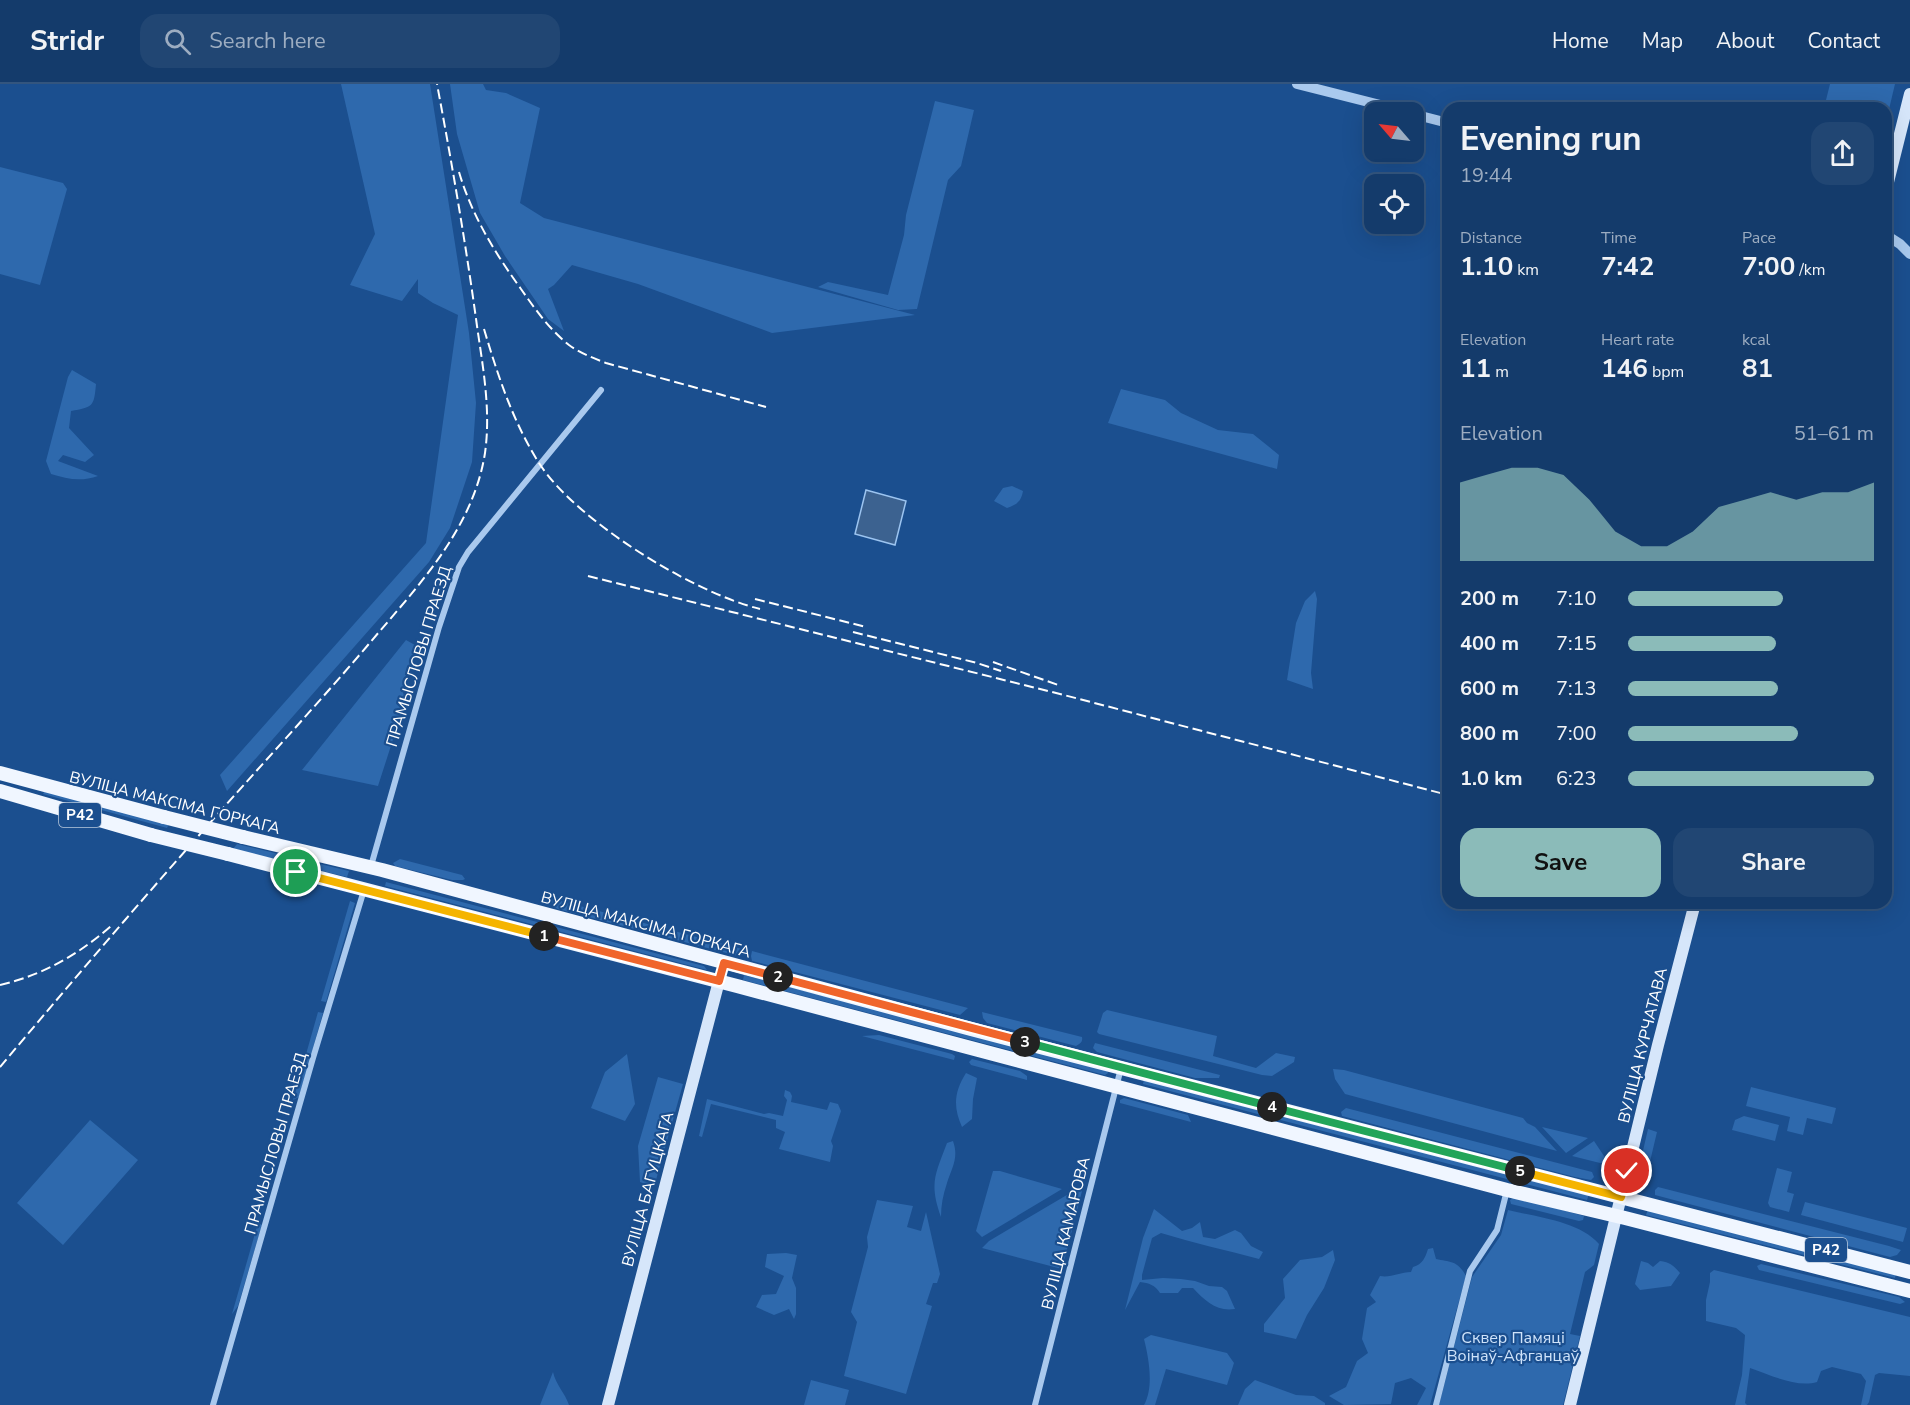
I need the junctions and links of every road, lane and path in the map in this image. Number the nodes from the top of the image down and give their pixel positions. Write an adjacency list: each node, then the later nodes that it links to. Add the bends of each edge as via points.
1 (1297, 84): 3 (street)
2 (1910, 94): 6 (main road)
3 (1368, 102)
4 (1424, 117): 5 (street)
5 (1442, 121)
6 (1892, 166)
7 (1892, 239): 8 (street)
8 (1910, 254)
9 (601, 390): 13 (street, ПРАМЫСЛОВЫ ПРАЕЗД, via 459,567)
10 (0, 773): 11 (main road, ВУЛІЦА МАКСІМА ГОРКАГА / Р42)
11 (15, 777): 12 (main road); 13 (main road, ВУЛІЦА МАКСІМА ГОРКАГА / Р42, bridge)
12 (2, 793): 14 (main road, Р42, bridge)
13 (371, 867): 16 (main road, ВУЛІЦА МАКСІМА ГОРКАГА / Р42)
14 (364, 890): 17 (main road, Р42); 25 (street, ПРАМЫСЛОВЫ ПРАЕЗД)
15 (1693, 909): 21 (main road, ВУЛІЦА КУРЧАТАВА)
16 (724, 963): 17 (main road); 18 (main road, ВУЛІЦА МАКСІМА ГОРКАГА / Р42)
17 (719, 981): 19 (main road, Р42); 26 (main road, ВУЛІЦА БАГУЦКАГА)
18 (1121, 1067): 19 (street, ВУЛІЦА КАМАРОВА); 21 (main road, ВУЛІЦА МАКСІМА ГОРКАГА / Р42)
19 (1116, 1086): 20 (main road, Р42); 27 (street, ВУЛІЦА КАМАРОВА)
20 (1507, 1190): 22 (main road, Р42); 28 (street, via 1497,1230 1470,1271)
21 (1621, 1197): 22 (main road, ВУЛІЦА КУРЧАТАВА); 23 (main road, ВУЛІЦА МАКСІМА ГОРКАГА / Р42)
22 (1616, 1216): 24 (main road, Р42); 29 (main road, ВУЛІЦА КУРЧАТАВА)
23 (1905, 1271): 24 (main road)
24 (1903, 1289)
25 (213, 1405)
26 (608, 1405)
27 (1035, 1405)
28 (1436, 1405)
29 (1570, 1405)

